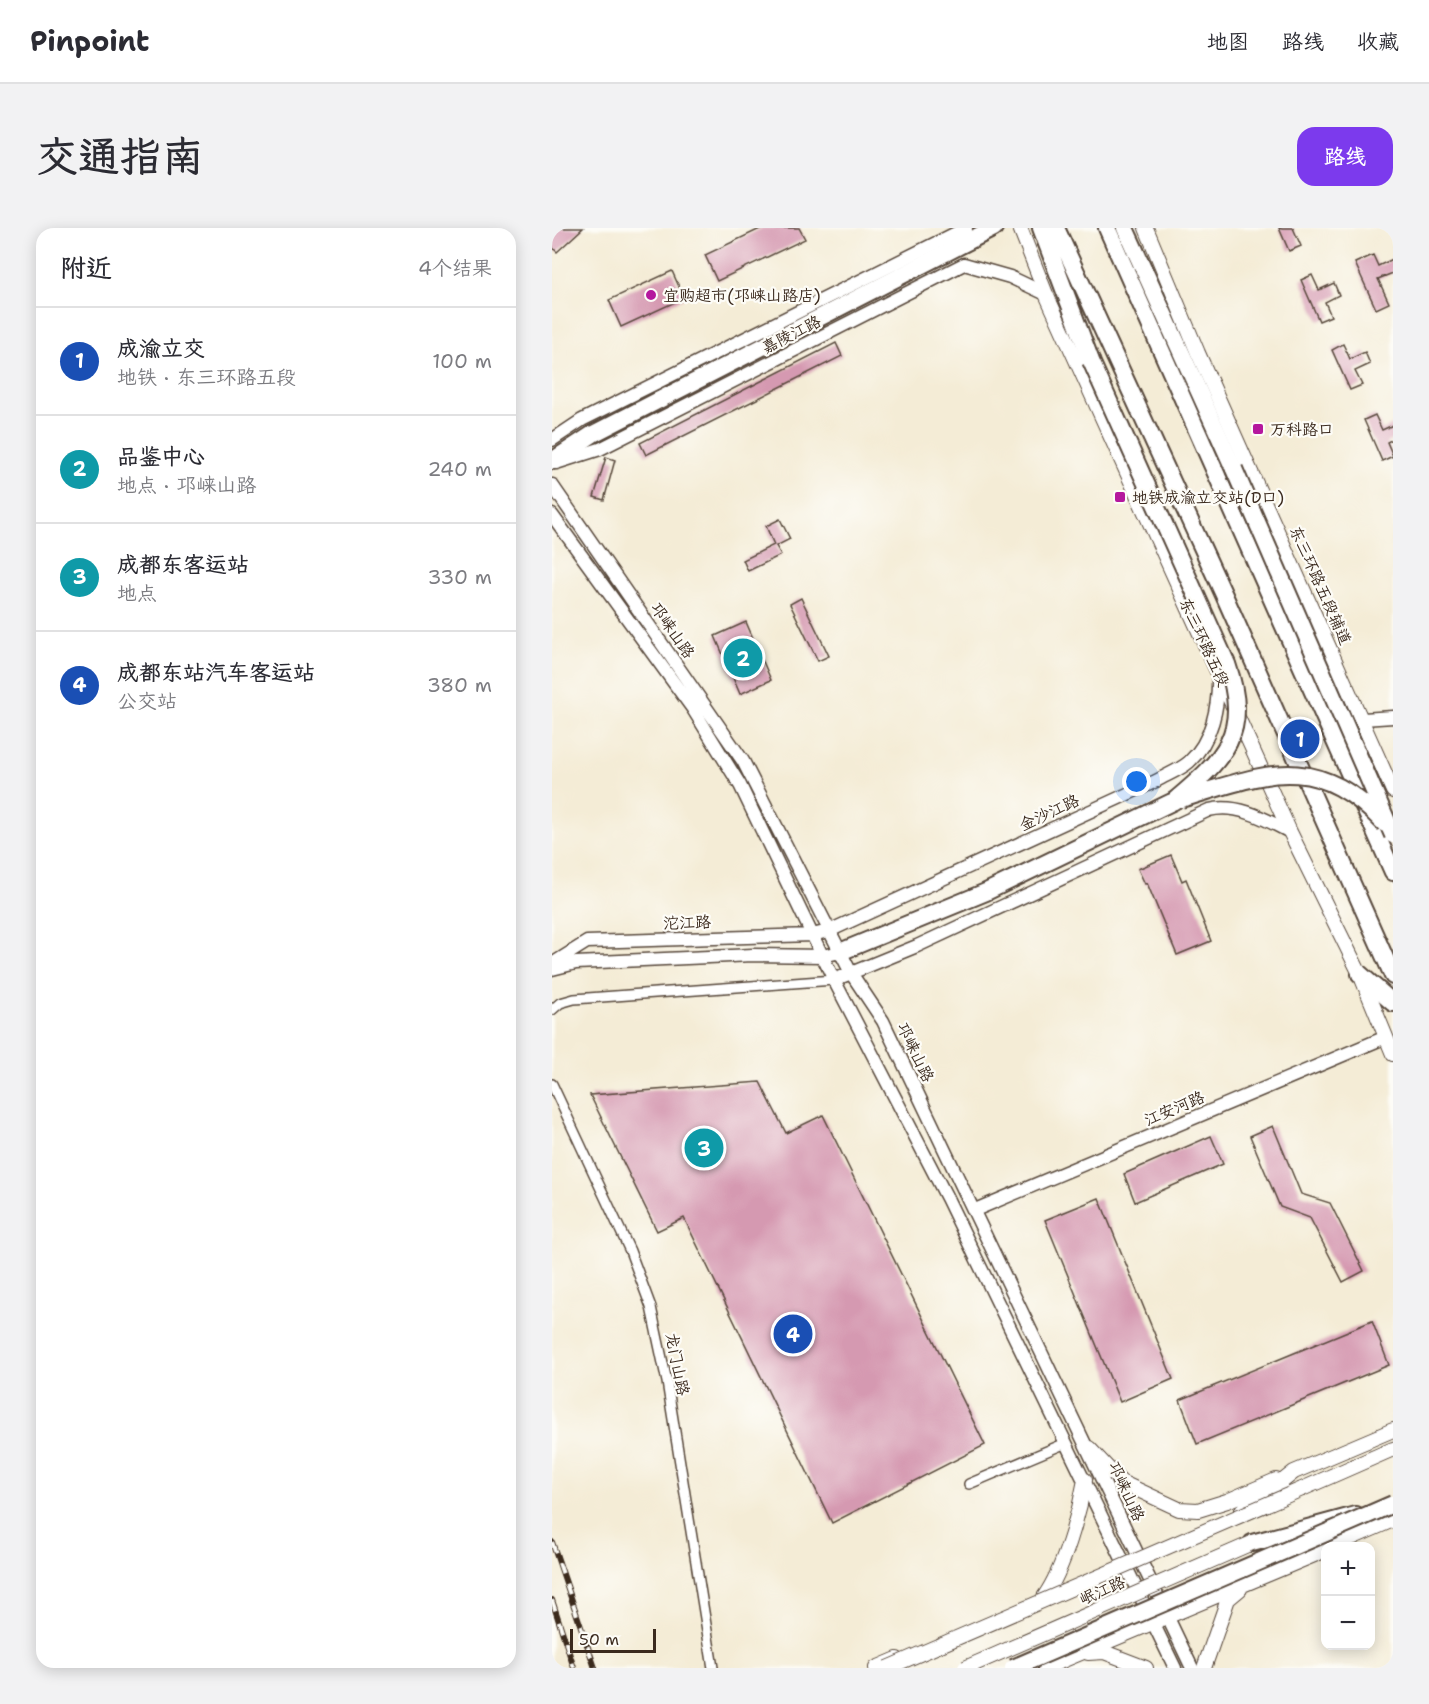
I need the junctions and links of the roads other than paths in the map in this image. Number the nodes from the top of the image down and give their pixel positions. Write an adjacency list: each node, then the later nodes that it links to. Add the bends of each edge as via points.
1 (966, 228): 10 (street, 嘉陵江路, via 582,420)
2 (994, 228): 11 (highway, via 593,434)
3 (1020, 228): 9 (main road, 东三环路五段)
4 (1041, 228): 18 (highway, bridge, via 1091,361 1227,664 1237,703 1228,744 1220,759)
5 (1056, 228): 30 (highway)
6 (1107, 228): 21 (highway)
7 (1125, 228): 20 (highway, bridge, via 1272,551)
8 (1146, 228): 16 (main road, 东三环路五段辅道)
9 (1046, 294): 11 (street, 嘉陵江路, via 1010,277 964,264 610,444); 14 (main road, 东三环路五段)
10 (552, 440)
11 (552, 462)
12 (552, 485): 22 (street, 邛崃山路, via 743,761)
13 (552, 515): 23 (street, 邛崃山路, via 693,709 740,785)
14 (1218, 668): 19 (main road, 东三环路五段); 22 (street, 金沙江路, via 1215,711 1206,739 1188,762 1156,781)
15 (1393, 717): 16 (street)
16 (1363, 719): 17 (main road, 东三环路五段辅道)
17 (1393, 791)
18 (1174, 801): 20 (highway, bridge, via 1259,775 1287,772 1317,778 1341,790); 24 (highway, via 986,892)
19 (1290, 832): 28 (street, via 1255,814 1224,807 1209,810); 29 (main road, 东三环路五段)
20 (1392, 833)
21 (1393, 872)
22 (829, 931): 23 (street, 沱江路); 24 (street, 邛崃山路)
23 (812, 935): 25 (street, 邛崃山路); 26 (street, 沱江路, via 587,942)
24 (840, 952): 25 (street); 28 (street, 邛崃山路)
25 (823, 956): 27 (street, via 576,963); 31 (street, 邛崃山路)
26 (552, 964)
27 (552, 969)
28 (851, 973): 31 (street); 37 (street, 邛崃山路, via 883,1022)
29 (1360, 974): 32 (highway); 34 (main road, 东三环路五段)
30 (1393, 976)
31 (834, 980): 33 (street, via 574,999); 39 (street, 邛崃山路, via 891,1087)
32 (1393, 1003)
33 (552, 1010)
34 (1386, 1036): 35 (main road, 东三环路五段); 37 (street, 江安河路)
35 (1393, 1054)
36 (552, 1084): 56 (street, 龙门山路, via 630,1251 651,1307 667,1382)
37 (975, 1210): 40 (street, 邛崃山路)
38 (1393, 1430): 42 (main road)
39 (1066, 1443): 43 (street, 邛崃山路); 44 (street)
40 (1089, 1448): 42 (main road, via 1120,1482 1179,1509 1198,1510 1227,1501); 49 (street, 邛崃山路)
41 (1393, 1449): 58 (main road, bridge)
42 (1294, 1472): 49 (main road, via 1254,1504)
43 (1085, 1480): 50 (street, 邛崃山路); 52 (main road, via 1081,1505 1056,1580)
44 (969, 1484)
45 (1392, 1510): 46 (main road); 47 (highway, bridge); 60 (highway, bridge)
46 (1340, 1542)
47 (1252, 1543): 59 (main road, 岷江路, bridge)
48 (1321, 1552): 51 (main road)
49 (1139, 1555): 50 (main road); 53 (street, 邛崃山路)
50 (1125, 1561): 52 (main road); 54 (street, 邛崃山路)
51 (1243, 1586): 53 (main road); 65 (main road, via 1228,1599)
52 (1044, 1597): 57 (main road)
53 (1168, 1617): 54 (main road); 64 (street, 邛崃山路)
54 (1154, 1623): 55 (main road); 63 (street, 邛崃山路)
55 (1077, 1654): 61 (main road); 62 (main road, via 1104,1652)
56 (713, 1668)
57 (876, 1668)
58 (888, 1668)
59 (965, 1668)
60 (1012, 1668)
61 (1045, 1668)
62 (1146, 1668)
63 (1175, 1668)
64 (1192, 1668)
65 (1204, 1668)

